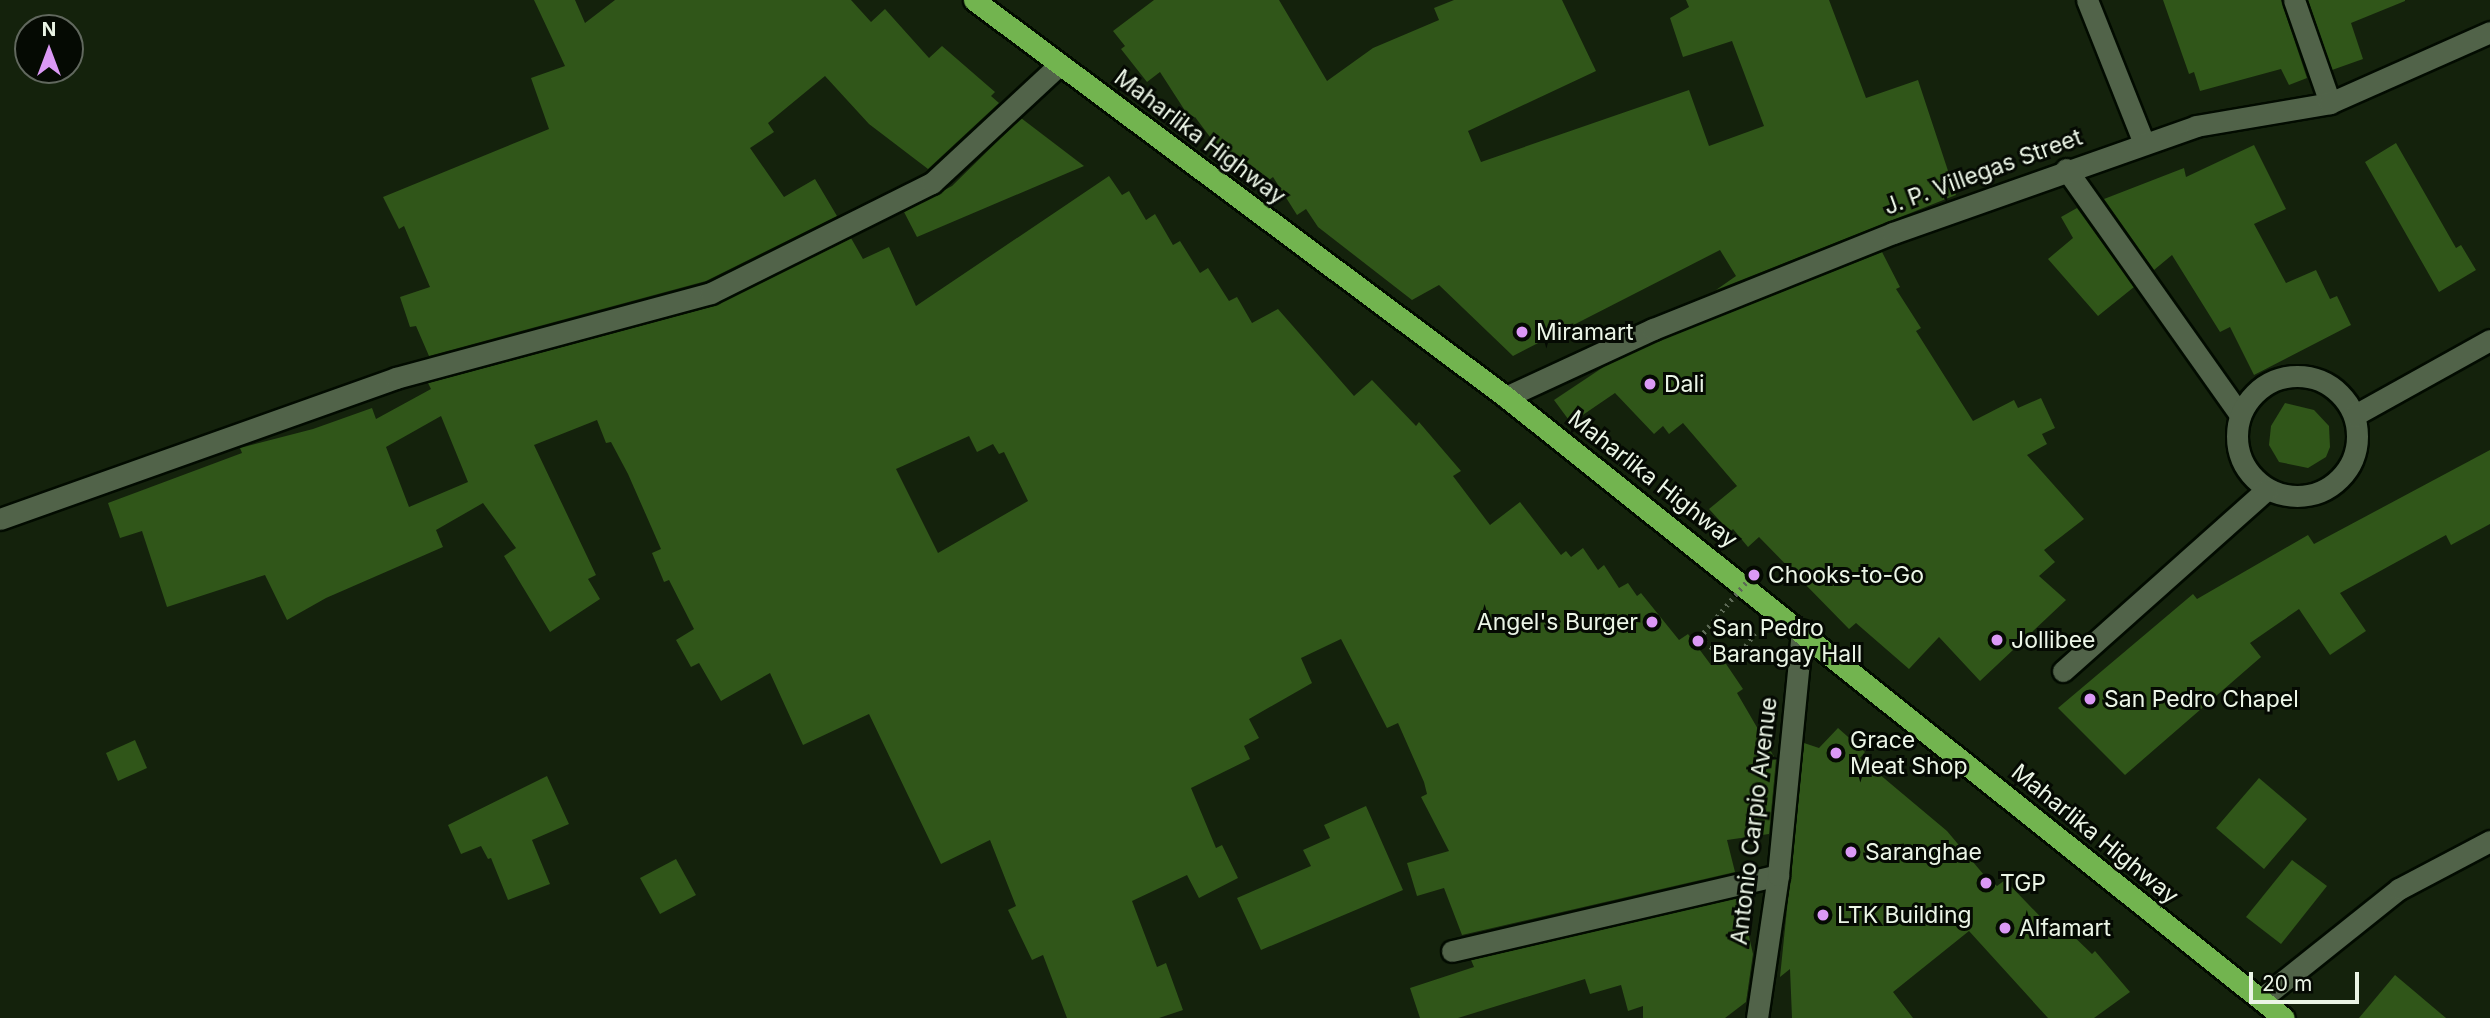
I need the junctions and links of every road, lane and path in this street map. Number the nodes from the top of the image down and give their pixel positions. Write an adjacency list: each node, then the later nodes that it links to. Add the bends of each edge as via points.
1 (974, 0): 5 (highway, Maharlika Highway)
2 (2087, 0): 7 (street)
3 (2294, 0): 6 (street)
4 (2490, 32): 6 (street, J. P. Villegas Street)
5 (1059, 65): 10 (highway, Maharlika Highway); 14 (street, via 932,183 711,293 396,378)
6 (2330, 103): 7 (street, J. P. Villegas Street, via 2196,126)
7 (2144, 143): 8 (street, J. P. Villegas Street)
8 (2066, 169): 10 (street, J. P. Villegas Street, via 1760,284); 11 (street)
9 (2490, 340): 12 (street)
10 (1506, 397): 16 (highway, Maharlika Highway)
11 (2240, 415): 12 (street, via 2250,397 2266,384 2286,377 2308,377 2327,383 2344,397); 13 (street, via 2236,437 2240,457 2250,476)
12 (2355, 415): 13 (street, via 2355,457 2344,476 2328,489 2308,496 2286,496)
13 (2267, 489): 18 (street)
14 (0, 519)
15 (1758, 568): 17 (path, bridge, via 1699,638)
16 (1802, 631): 20 (street, Antonio Carpio Avenue); 22 (highway, Maharlika Highway)
17 (1733, 663)
18 (2063, 671)
19 (2490, 842): 22 (street, via 2399,889)
20 (1778, 875): 21 (street); 23 (street, Antonio Carpio Avenue)
21 (1452, 951)
22 (2261, 999): 24 (highway, Maharlika Highway)
23 (1757, 1018)
24 (2284, 1018)

